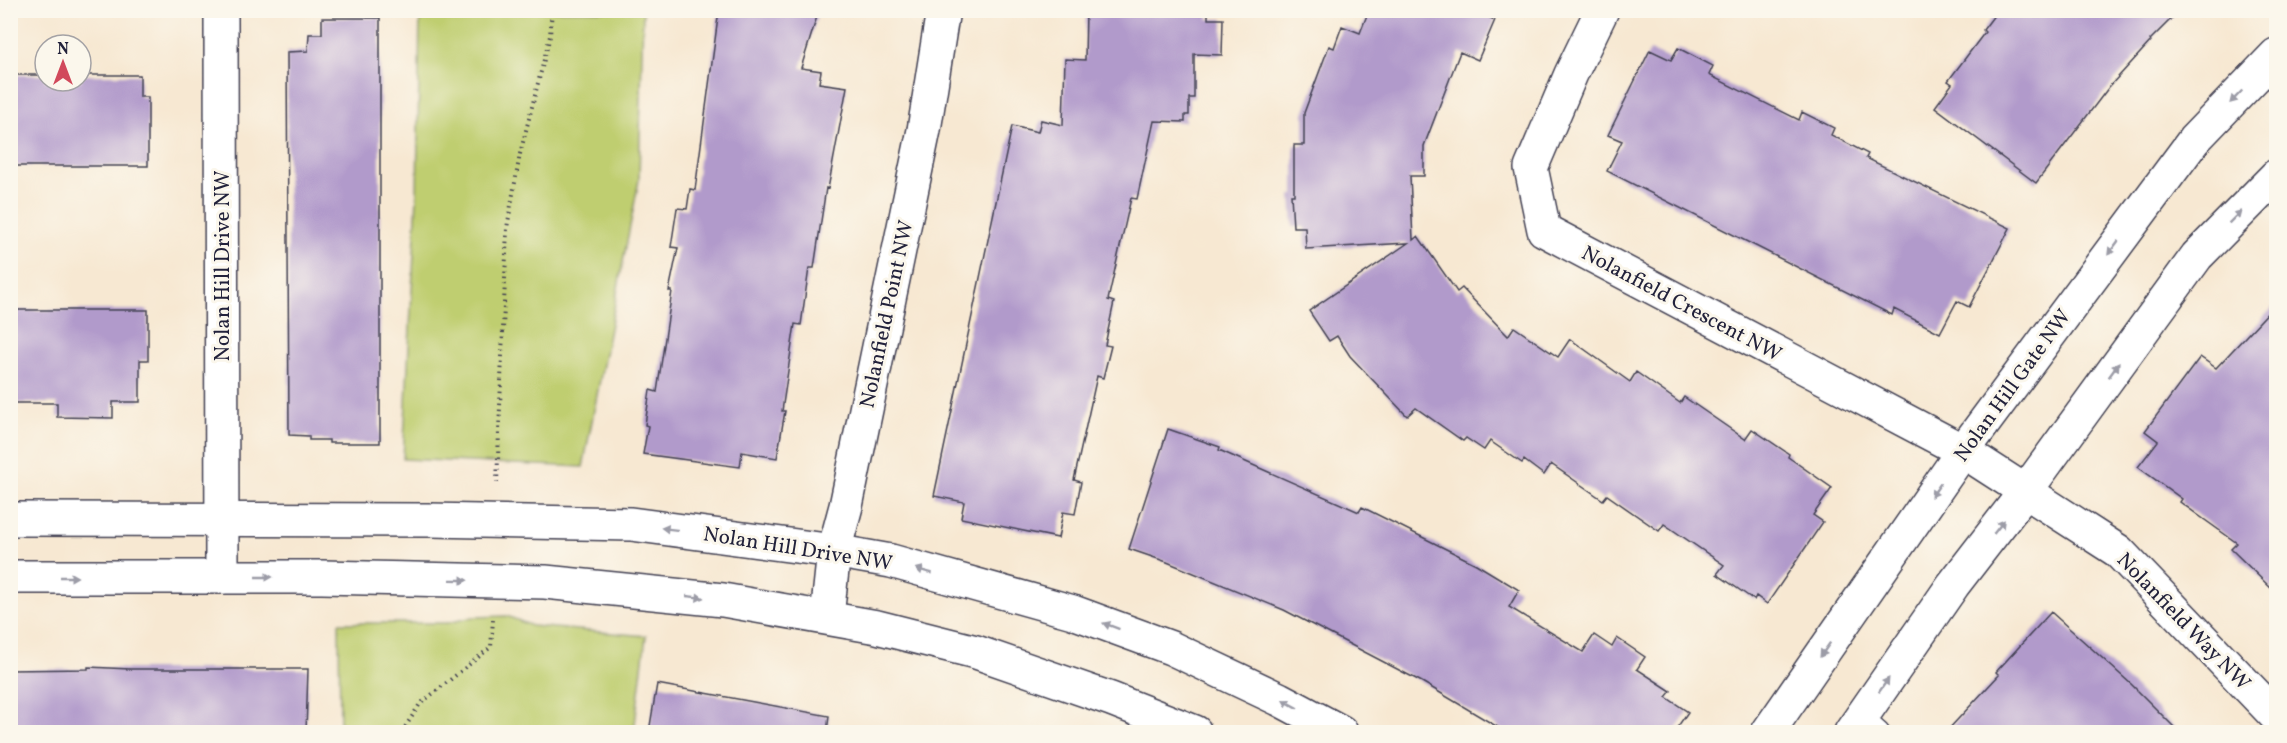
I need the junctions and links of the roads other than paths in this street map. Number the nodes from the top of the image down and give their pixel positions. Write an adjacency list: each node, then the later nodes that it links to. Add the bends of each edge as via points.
1 (221, 10): 9 (street, Nolan Hill Drive NW)
2 (943, 10): 10 (street, Nolanfield Point NW, via 924,130)
3 (1602, 10): 6 (street, Nolanfield Crescent NW, via 1531,168 1544,230)
4 (2277, 55): 6 (street, Nolan Hill Gate NW, one-way to 6, via 2194,140)
5 (2277, 176): 7 (street, one-way to 5, via 2197,256)
6 (1962, 451): 7 (street, Nolanfield Crescent NW); 18 (street, Nolan Hill Gate NW, one-way to 18)
7 (2025, 492): 14 (street, Nolanfield Way NW, via 2118,551); 15 (street, one-way to 7, via 1953,585)
8 (10, 519): 9 (street, Nolan Hill Drive NW)
9 (222, 520): 10 (street, Nolan Hill Drive NW, one-way to 9, via 631,524); 12 (street, Nolan Hill Drive NW)
10 (834, 551): 13 (street, Nolanfield Point NW); 17 (street, Nolan Hill Drive NW, one-way to 10, via 1171,648 1073,612 891,561)
11 (10, 577): 12 (street, one-way to 12)
12 (222, 577): 13 (street, one-way to 13, via 545,582 723,600)
13 (827, 617): 16 (street, via 976,652)
14 (2277, 716)
15 (1864, 727)
16 (1195, 732)
17 (1341, 732)
18 (1768, 732)

